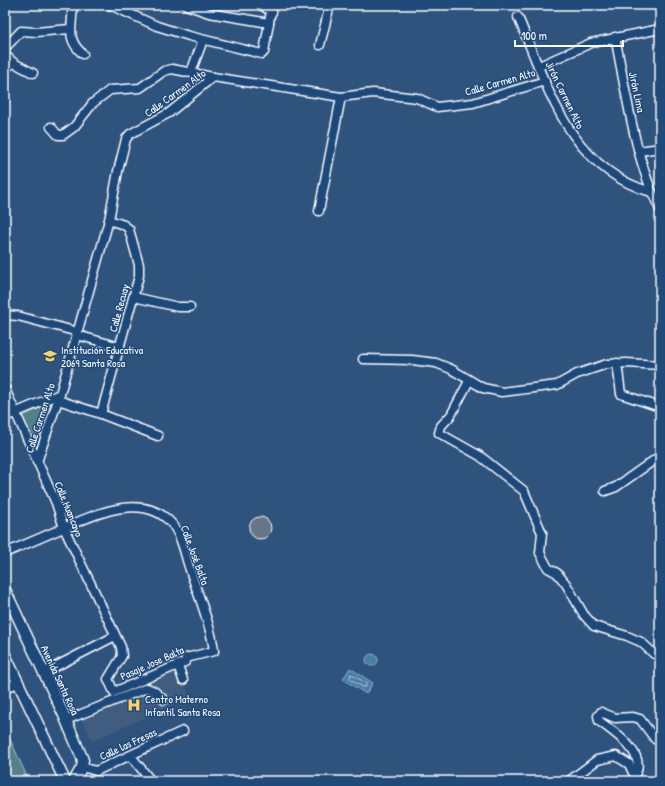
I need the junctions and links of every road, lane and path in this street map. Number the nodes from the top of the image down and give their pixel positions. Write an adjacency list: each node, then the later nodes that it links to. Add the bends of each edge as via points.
1 (72, 5): 10 (street)
2 (110, 5): 12 (street, via 157,26)
3 (186, 5): 8 (street, via 209,13)
4 (261, 5): 6 (street)
5 (330, 5): 13 (street)
6 (272, 9): 8 (street)
7 (518, 17): 18 (street, Jirón Carmen Alto)
8 (269, 23): 12 (street, via 262,54)
9 (660, 29): 11 (street)
10 (70, 30): 14 (street, via 21,31); 15 (street, via 72,43)
11 (615, 37): 18 (street, via 592,43); 27 (street, Jirón Lima)
12 (203, 40): 20 (street)
13 (320, 45)
14 (5, 48)
15 (83, 54)
16 (5, 55): 17 (street)
17 (14, 63): 19 (street); 21 (street)
18 (539, 66): 23 (street, Jirón Carmen Alto)
19 (5, 68)
20 (191, 72): 22 (street); 25 (street, via 172,69 164,71 140,88 110,90 93,103 74,127 63,135)
21 (33, 73)
22 (213, 77): 24 (street, Calle Carmen Alto); 31 (street, Calle Carmen Alto, via 169,113 130,134 126,139)
23 (544, 81): 24 (street, Calle Carmen Alto, via 473,103 450,106 438,107 417,98 373,93); 28 (street, Jirón Carmen Alto, via 568,129 597,164 616,178)
24 (341, 98): 30 (street)
25 (51, 127)
26 (660, 148): 27 (street)
27 (639, 151): 28 (street, Jirón Lima)
28 (651, 192): 29 (street, Jirón Lima)
29 (660, 209)
30 (319, 210)
31 (109, 220): 32 (street, Calle Recuay, via 129,229 139,265); 35 (street, Calle Carmen Alto)
32 (134, 297): 33 (street); 36 (street, Calle Recuay)
33 (190, 307)
34 (5, 315): 35 (street, via 18,316)
35 (77, 333): 36 (street); 42 (street, Calle Carmen Alto)
36 (120, 347): 45 (street, Calle Recuay)
37 (363, 359): 40 (street, via 436,363 458,372)
38 (617, 363): 39 (street); 40 (street, via 594,367 557,385 544,388 502,392 482,388); 43 (street, via 621,394)
39 (660, 365)
40 (469, 381): 56 (street, via 439,433 480,456 524,491 542,533 540,553 548,568 557,573 566,584 584,616 594,626 641,642 650,651)
41 (5, 389): 44 (street, Calle Huancayo)
42 (59, 397): 44 (street); 45 (street); 49 (street, Calle Carmen Alto)
43 (660, 407)
44 (16, 412): 46 (street); 49 (street, Calle Huancayo)
45 (101, 414): 47 (street)
46 (5, 417)
47 (158, 436)
48 (660, 456): 50 (street, via 616,487)
49 (37, 462): 51 (street, Calle Huancayo, via 56,503)
50 (605, 491)
51 (64, 528): 52 (street, Calle José Balta); 54 (street, Calle José Balta, via 118,508 137,507 153,510 164,516 174,526); 55 (street, Calle Huancayo, via 115,631)
52 (5, 553)
53 (5, 590): 59 (main road, Avenida Santa Rosa)
54 (202, 605): 58 (street, Pasaje Jose Balta, via 214,651 186,658 185,662)
55 (115, 636): 58 (street, Pasaje Jose Balta, via 123,652 108,679 114,692); 59 (street)
56 (660, 654)
57 (5, 655): 61 (main road)
58 (178, 665): 60 (street)
59 (43, 673): 64 (main road, Avenida Santa Rosa)
60 (183, 680)
61 (18, 683): 62 (street); 69 (main road)
62 (5, 688)
63 (164, 700): 64 (street, via 154,690 147,688)
64 (66, 720): 68 (main road, Avenida Santa Rosa, via 83,760)
65 (183, 731): 67 (street, Calle las Fresas)
66 (660, 742): 72 (street, via 640,719 616,718 601,712 599,720 626,740 638,760 638,769 633,773 629,764 616,756 597,760)
67 (131, 756): 68 (street, Calle las Fresas, via 96,771); 71 (street)
68 (82, 767): 70 (main road)
69 (65, 781)
70 (74, 781)
71 (151, 781)
72 (569, 781)

